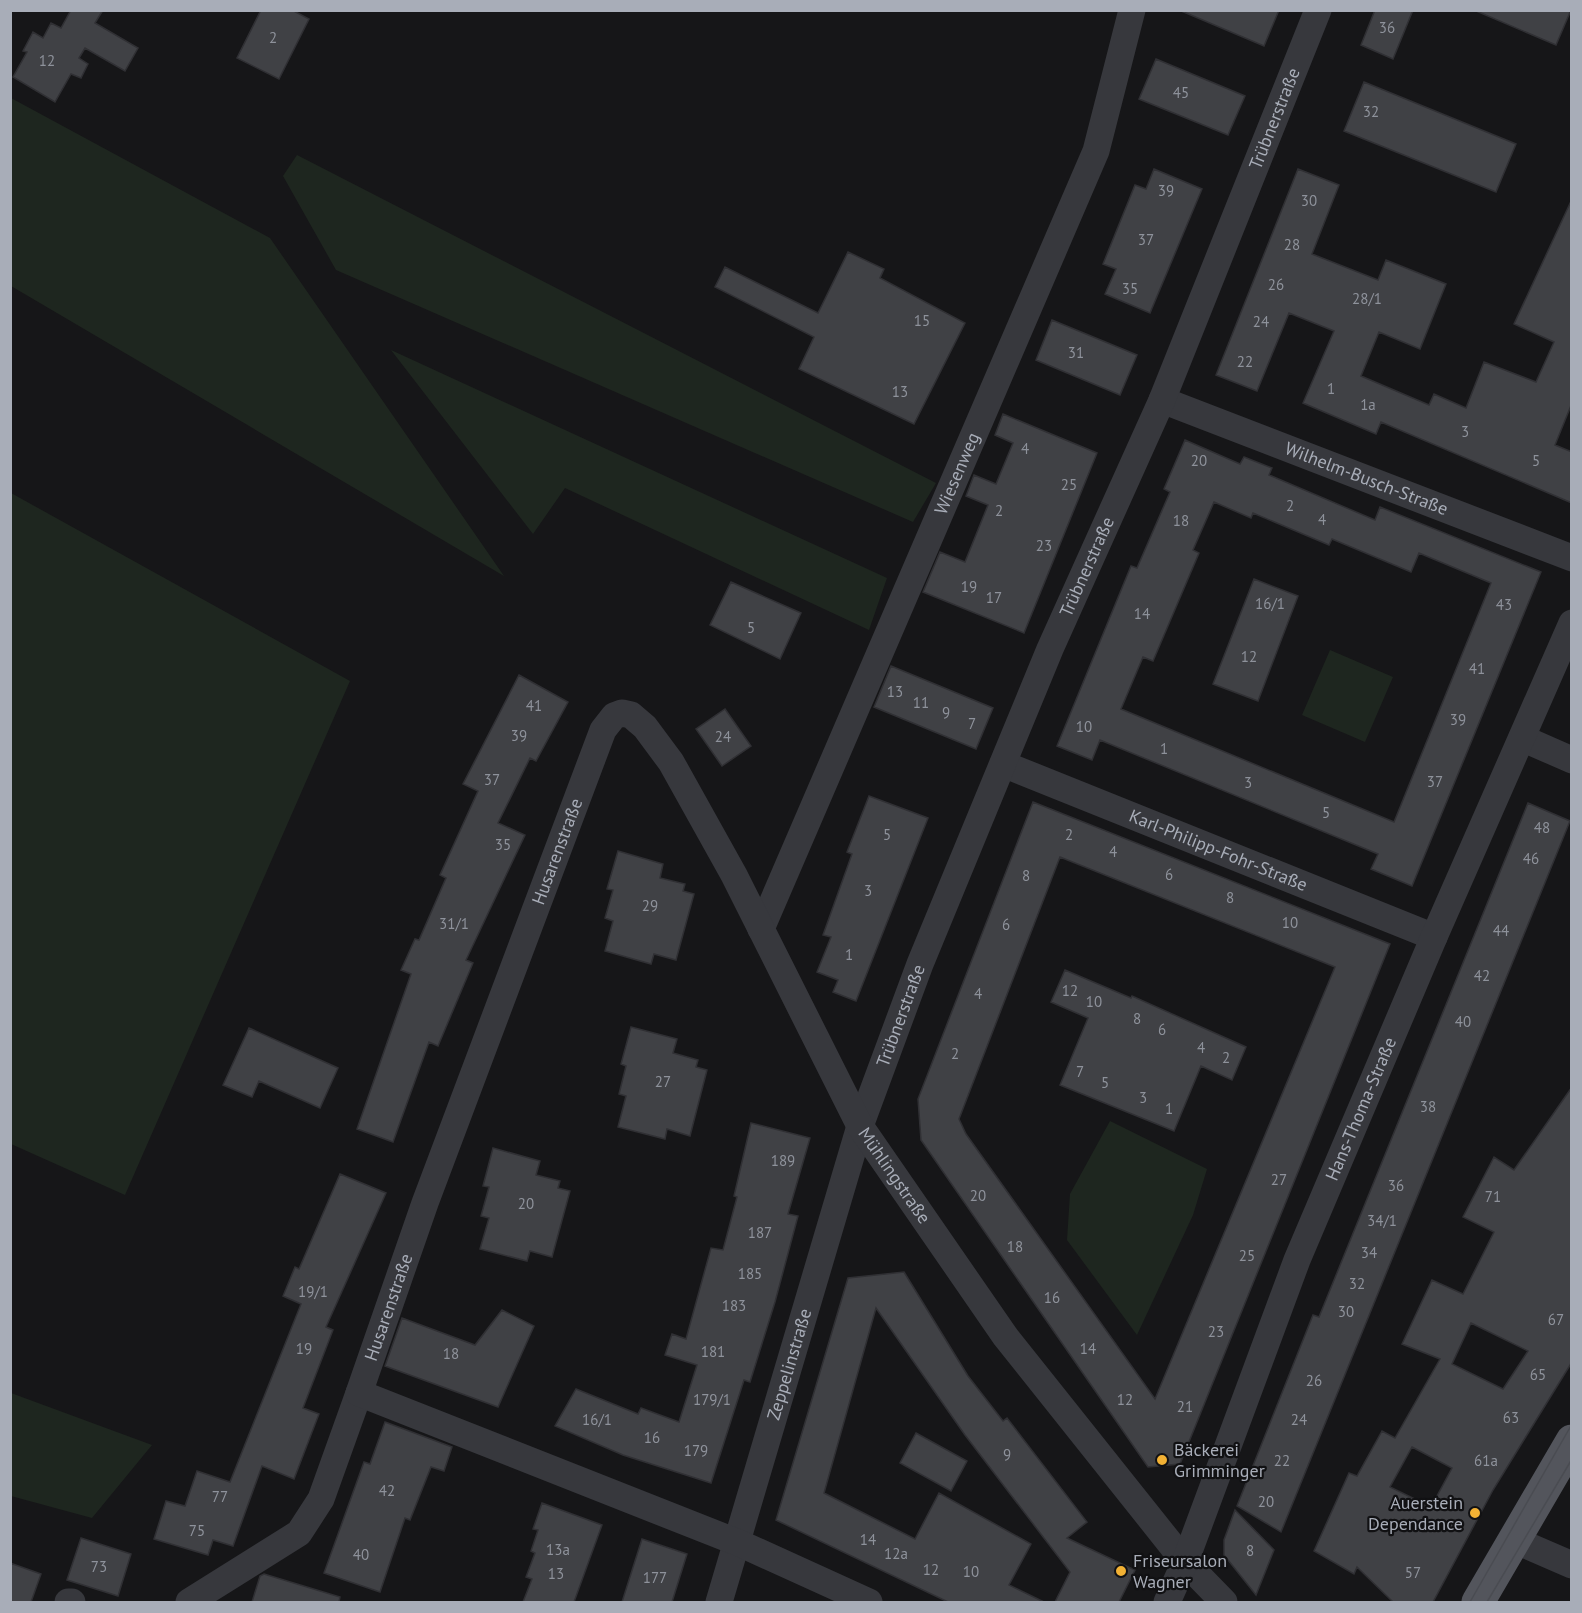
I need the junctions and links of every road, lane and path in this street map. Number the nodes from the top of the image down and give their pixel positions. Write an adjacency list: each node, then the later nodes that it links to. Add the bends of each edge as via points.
1 (1132, 10): 10 (street, Wiesenweg, via 1096,151)
2 (1318, 10): 3 (street, Trübnerstraße)
3 (1162, 400): 4 (street, Wilhelm-Busch-Straße); 9 (street, Trübnerstraße)
4 (1572, 558)
5 (1572, 623): 7 (street, Hans-Thoma-Straße)
6 (622, 713): 10 (street, Mühlingstraße, via 645,727 671,762); 13 (street, Husarenstraße, via 614,716 603,730 425,1203)
7 (1522, 738): 8 (street); 11 (street, Hans-Thoma-Straße)
8 (1572, 760)
9 (1003, 764): 11 (street, Karl-Philipp-Fohr-Straße); 12 (street, Trübnerstraße, via 920,964)
10 (761, 929): 12 (street, Mühlingstraße)
11 (1434, 936): 17 (street, Hans-Thoma-Straße, via 1297,1260)
12 (860, 1126): 16 (street, Zeppelinstraße); 17 (street, Mühlingstraße, via 1005,1336)
13 (359, 1393): 16 (street); 19 (street, Husarenstraße, via 321,1498 299,1533)
14 (1572, 1441): 15 (main road)
15 (1514, 1540): 18 (street); 24 (main road)
16 (739, 1543): 20 (street, Zeppelinstraße); 21 (street)
17 (1185, 1562): 22 (street, Hans-Thoma-Straße); 23 (street, Mühlingstraße)
18 (1572, 1565)
19 (189, 1602)
20 (719, 1602)
21 (869, 1602)
22 (1167, 1602)
23 (1224, 1602)
24 (1478, 1602)

